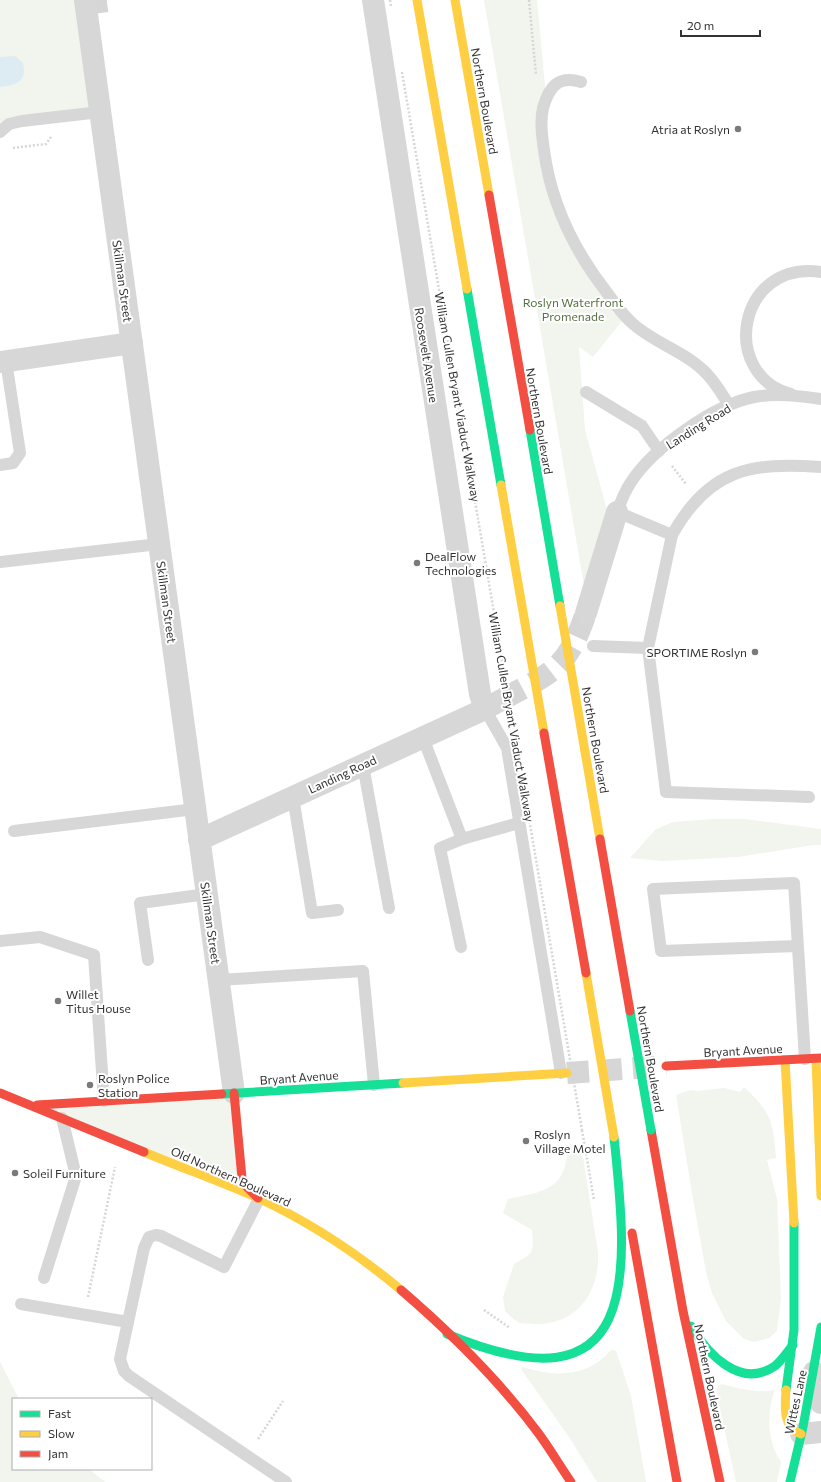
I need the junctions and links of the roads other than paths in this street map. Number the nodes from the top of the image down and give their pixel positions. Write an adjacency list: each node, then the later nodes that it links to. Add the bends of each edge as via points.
1 (85, 0): 6 (street, Skillman Street)
2 (417, 0): 54 (main road, bridge)
3 (455, 0): 59 (main road, Northern Boulevard, bridge)
4 (382, 4): 26 (street, Roosevelt Avenue, via 480,694)
5 (581, 82): 15 (lane, via 566,80 553,86 546,97 541,116 546,168 569,234 588,269 627,318 649,336 706,373)
6 (100, 112): 7 (lane, via 22,121 9,124); 9 (street, Skillman Street)
7 (0, 132)
8 (821, 272): 13 (lane, via 791,272 775,280 762,291 752,305 747,321 747,344 758,371 770,383 785,392)
9 (132, 343): 10 (street); 21 (street, Skillman Street)
10 (3, 362): 17 (lane, via 20,453 13,462)
11 (586, 392): 16 (lane, via 642,426)
12 (821, 396): 13 (lane)
13 (801, 397): 14 (lane, Landing Road); 15 (lane, Landing Road, via 756,396)
14 (821, 399)
15 (729, 405): 16 (lane, Landing Road, via 702,420)
16 (659, 451): 19 (lane, Landing Road, via 631,482)
17 (0, 465)
18 (821, 467): 20 (lane, via 762,466 740,471 718,481 697,497)
19 (617, 512): 20 (lane); 23 (street, Landing Road)
20 (672, 535): 25 (lane)
21 (159, 544): 22 (lane); 31 (street, Skillman Street)
22 (0, 562)
23 (586, 613)
24 (593, 646): 25 (lane)
25 (648, 648): 30 (lane, via 666,792)
26 (494, 704): 27 (street, Landing Road); 32 (lane, via 509,748)
27 (423, 738): 28 (street, Landing Road); 34 (lane)
28 (363, 765): 29 (street, Landing Road); 37 (lane)
29 (293, 797): 35 (street, Landing Road); 38 (lane, via 312,913)
30 (809, 797)
31 (195, 809): 33 (lane); 35 (street, Skillman Street)
32 (519, 823): 34 (lane); 47 (lane)
33 (14, 831)
34 (462, 839): 41 (lane, via 440,848)
35 (199, 840): 36 (street, Skillman Street)
36 (207, 894): 42 (lane, via 140,903); 43 (street, Skillman Street)
37 (389, 908)
38 (338, 910)
39 (0, 941): 51 (lane, via 40,937 94,955)
40 (798, 946): 40 (lane, via 794,883 653,889 661,952); 44 (lane)
41 (461, 947)
42 (148, 960)
43 (218, 980): 48 (lane, via 363,971); 50 (street, Skillman Street)
44 (814, 1059): 45 (main road, Bryant Avenue); 55 (main road)
45 (785, 1060): 46 (main road, Bryant Avenue); 63 (main road, via 796,1256)
46 (666, 1066)
47 (564, 1073): 48 (main road, Bryant Avenue)
48 (374, 1084): 50 (main road, Bryant Avenue)
49 (0, 1093): 52 (main road, Old Northern Boulevard)
50 (234, 1093): 51 (main road, Bryant Avenue); 56 (main road, Skillman Street, via 242,1178)
51 (104, 1101): 52 (main road, Bryant Avenue)
52 (32, 1105): 53 (main road, Old Northern Boulevard)
53 (62, 1118): 56 (main road, Old Northern Boulevard); 57 (lane, via 76,1176)
54 (614, 1137): 62 (main road, via 622,1220 621,1278 614,1309 596,1340 583,1351 569,1357 544,1359 487,1349); 69 (main road)
55 (821, 1196)
56 (259, 1199): 60 (lane, via 224,1267 161,1236 149,1237 144,1248); 62 (main road, Old Northern Boulevard, via 340,1244 388,1280)
57 (44, 1278)
58 (21, 1304): 60 (lane)
59 (683, 1311): 63 (main road, via 697,1337 709,1352 730,1369 758,1373 769,1369 781,1361); 70 (main road, Northern Boulevard)
60 (128, 1322): 67 (lane, via 120,1359 127,1374)
61 (821, 1327): 64 (main road, Wittes Lane)
62 (447, 1334): 68 (main road, Old Northern Boulevard, via 495,1382 539,1434)
63 (793, 1345): 66 (main road, via 785,1410 787,1420 791,1429)
64 (814, 1372): 65 (street); 66 (main road, Wittes Lane)
65 (821, 1403)
66 (811, 1433): 71 (main road, Wittes Lane)
67 (286, 1482)
68 (571, 1482)
69 (676, 1482)
70 (720, 1482)
71 (790, 1482)

